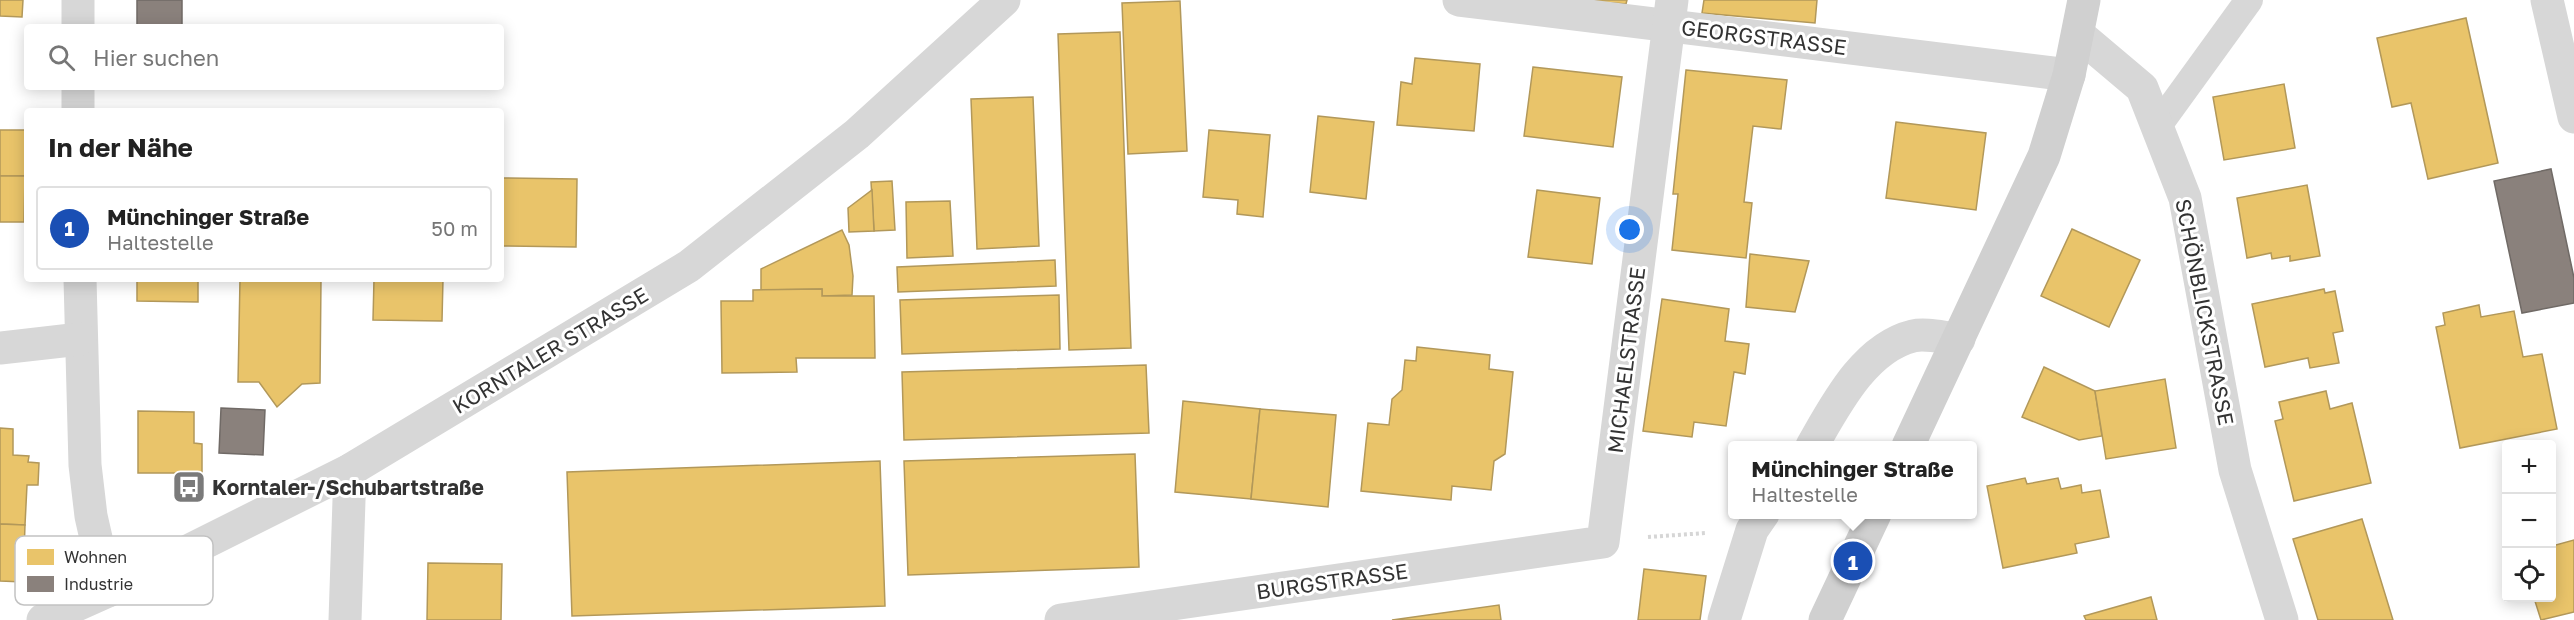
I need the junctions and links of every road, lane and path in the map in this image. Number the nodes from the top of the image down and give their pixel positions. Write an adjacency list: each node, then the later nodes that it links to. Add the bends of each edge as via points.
1 (78, 0): 8 (street)
2 (1004, 0): 21 (street, KORNTALER STRASSE, via 857,134 689,266)
3 (1459, 0): 7 (street, GEORGSTRASSE)
4 (2084, 0): 9 (main road)
5 (2249, 0): 14 (lane)
6 (2547, 0): 13 (street)
7 (1670, 13): 10 (street, GEORGSTRASSE); 26 (street, MICHAELSTRASSE)
8 (78, 24)
9 (2078, 34): 10 (main road); 14 (street, SCHÖNBLICKSTRASSE, via 2142,88)
10 (2069, 75): 17 (main road, via 2044,156)
11 (78, 90): 12 (street)
12 (78, 108)
13 (2574, 117)
14 (2157, 127): 33 (street, SCHÖNBLICKSTRASSE, via 2186,198 2235,470)
15 (80, 282): 16 (street)
16 (80, 339): 18 (street); 24 (street, via 85,465)
17 (1959, 339): 19 (street, via 1914,336 1883,350 1844,390); 20 (main road)
18 (0, 348)
19 (1815, 441)
20 (1910, 441)
21 (350, 470): 25 (street, KORNTALER STRASSE); 29 (street)
22 (1873, 519): 32 (main road)
23 (1757, 522): 26 (path); 31 (street)
24 (96, 536)
25 (213, 538)
26 (1603, 542): 30 (street, BURGSTRASSE)
27 (77, 605): 28 (street, KORNTALER STRASSE)
28 (43, 620)
29 (345, 620)
30 (1061, 620)
31 (1724, 620)
32 (1825, 620)
33 (2282, 620)

